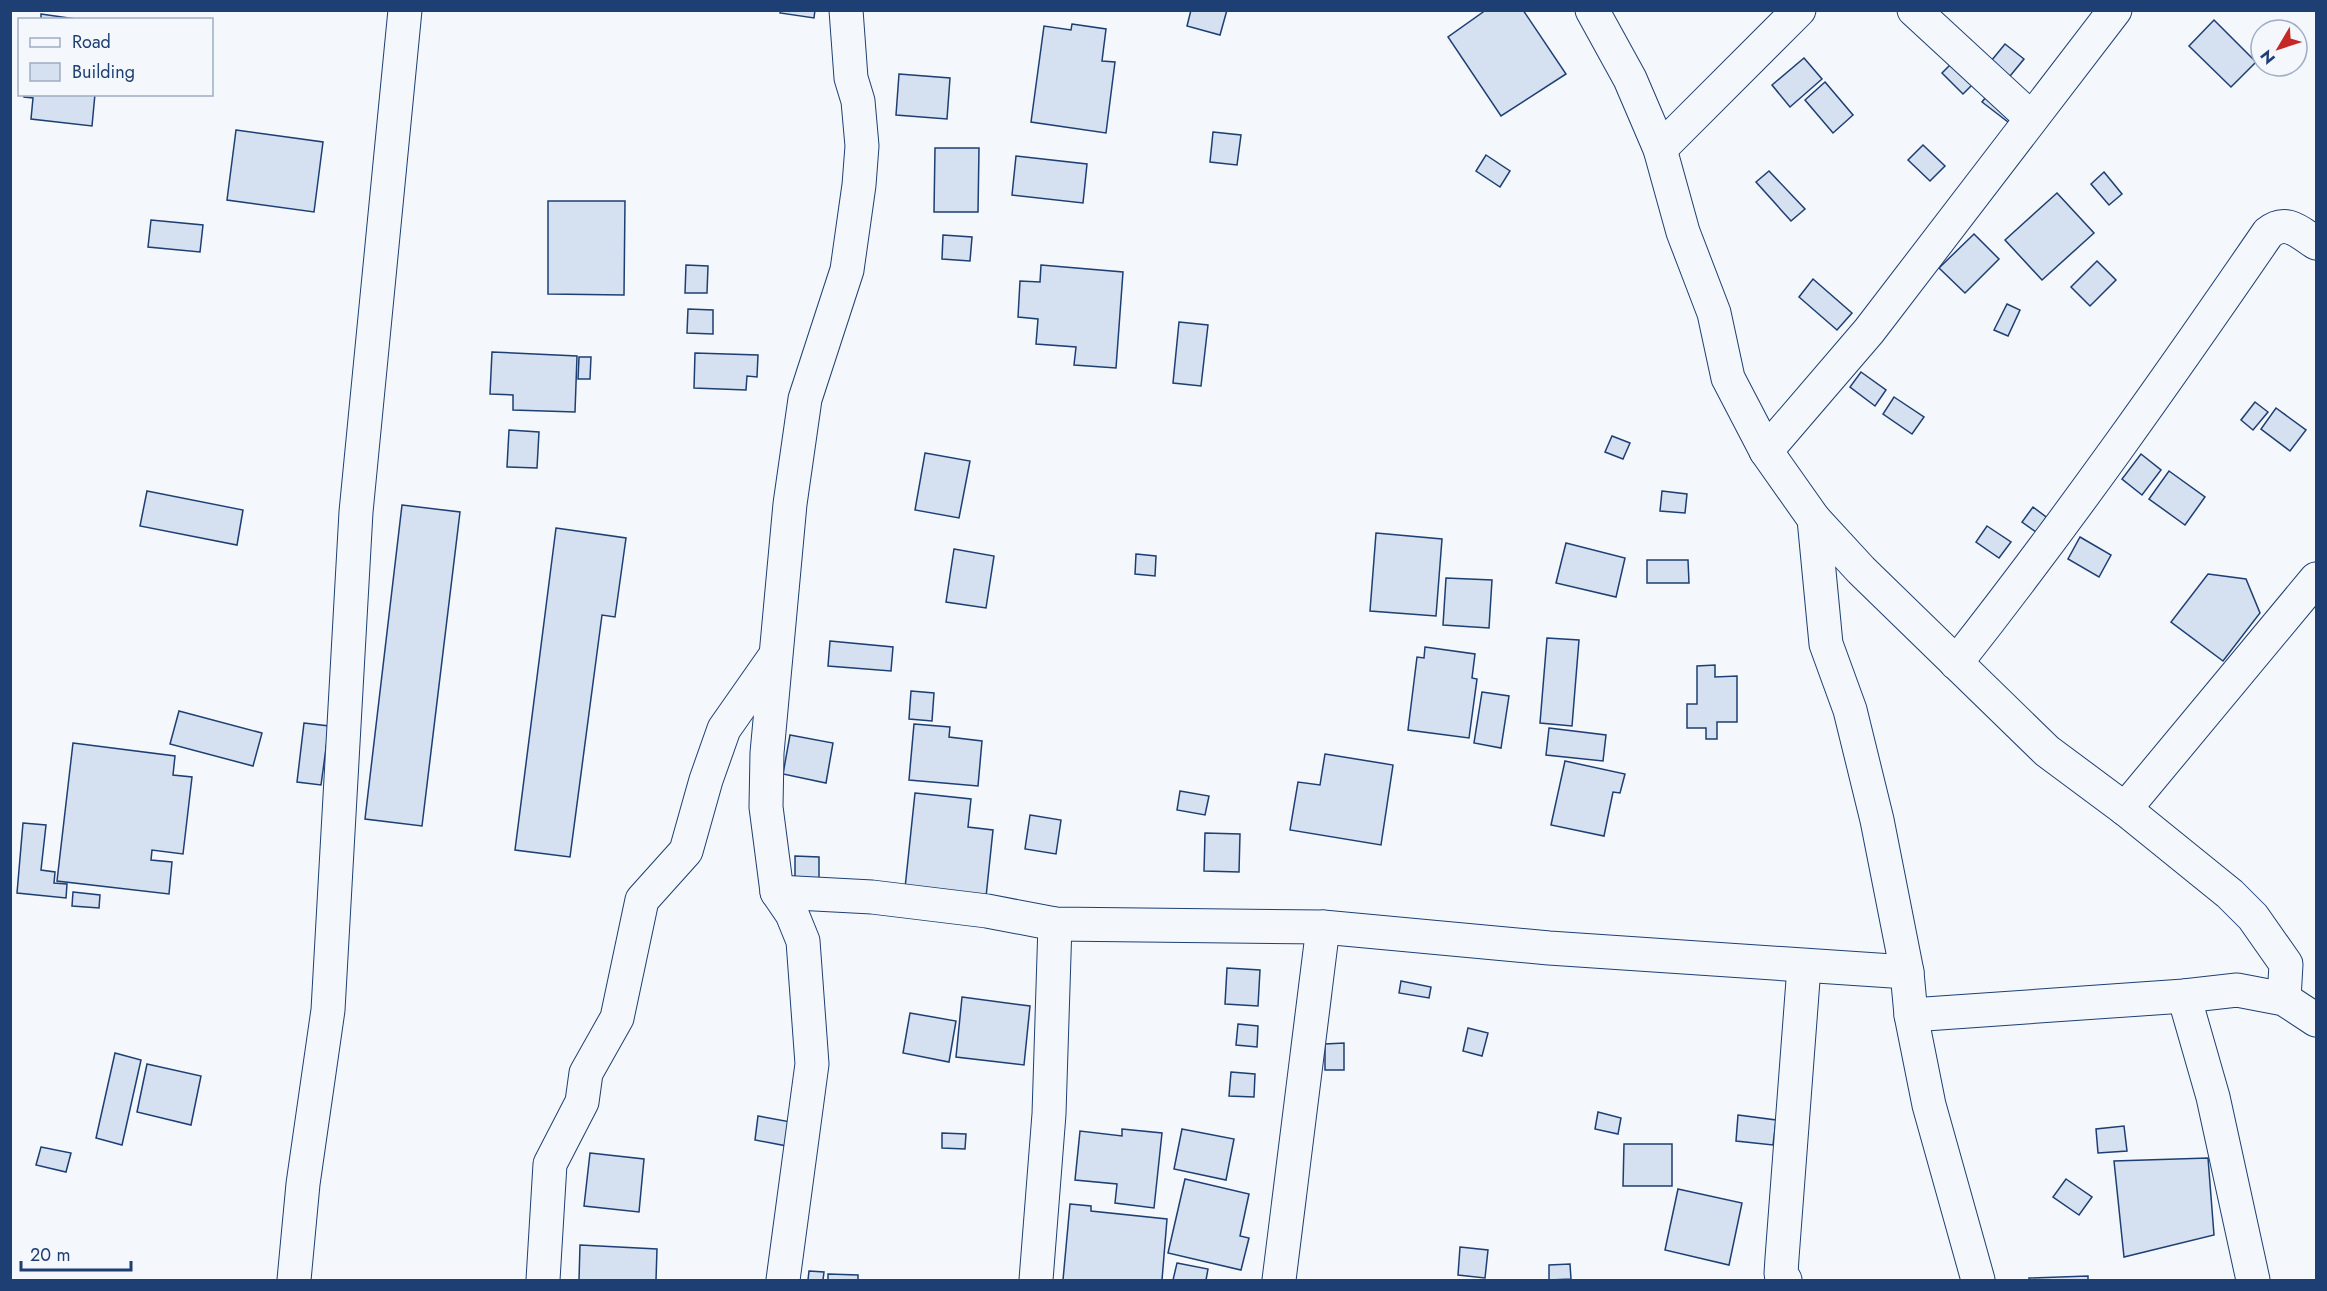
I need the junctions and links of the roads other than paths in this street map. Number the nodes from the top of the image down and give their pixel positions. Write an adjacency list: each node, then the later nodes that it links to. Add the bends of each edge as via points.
1 (405, 10): 25 (street, via 356,512 328,1010 303,1184)
2 (846, 10): 13 (street, via 862,146 859,184 847,270 805,399)
3 (1592, 10): 8 (street, via 1630,79)
4 (1799, 10): 8 (street)
5 (1914, 10): 7 (street)
6 (2115, 10): 7 (street)
7 (2031, 118): 10 (street, via 1869,331)
8 (1660, 149): 10 (street, via 1683,232 1714,313 1728,378)
9 (2316, 243): 14 (street, via 2288,225 2277,225 2268,233 2051,542)
10 (1766, 451): 11 (street)
11 (1814, 519): 14 (street); 20 (street, via 1826,644 1861,754)
12 (2316, 579): 15 (street)
13 (774, 657): 16 (street, via 766,807); 26 (street, via 724,729 686,851 642,900 617,1018 586,1073 582,1102 550,1164)
14 (1956, 663): 15 (street, via 2047,752)
15 (2125, 809): 22 (street, via 2253,917 2286,964)
16 (777, 892): 17 (street, via 872,897); 27 (street, via 792,914 803,942 812,1064)
17 (1055, 924): 18 (street); 28 (street, via 1049,1114)
18 (1323, 927): 19 (street); 29 (street)
19 (1804, 967): 20 (street); 30 (street, via 1781,1274)
20 (1907, 972): 23 (street)
21 (2184, 996): 22 (street, via 2237,990); 23 (street); 32 (street, via 2213,1097)
22 (2284, 999): 24 (street)
23 (1911, 1015): 31 (street, via 1929,1105)
24 (2316, 1020)
25 (294, 1281)
26 (543, 1281)
27 (783, 1281)
28 (1036, 1281)
29 (1279, 1281)
30 (1785, 1281)
31 (1978, 1281)
32 (2253, 1281)

